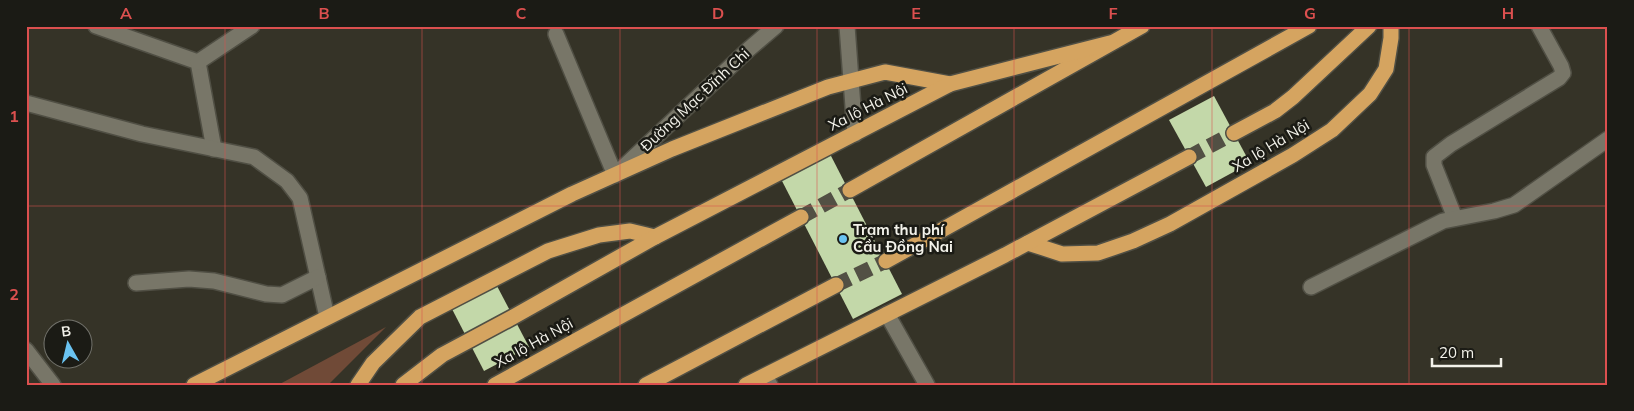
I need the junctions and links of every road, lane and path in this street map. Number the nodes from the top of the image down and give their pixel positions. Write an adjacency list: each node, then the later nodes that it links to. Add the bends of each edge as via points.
1 (96, 26): 12 (street)
2 (252, 26): 12 (street)
3 (776, 26): 21 (street, Đường Mạc Đĩnh Chi)
4 (847, 26): 13 (street)
5 (1142, 26): 11 (highway, Xa lộ Hà Nội)
6 (1309, 26): 27 (highway)
7 (1369, 26): 16 (highway, Xa lộ Hà Nội, via 1293,97 1275,111)
8 (1391, 26): 26 (highway, Xa lộ Hà Nội, via 1386,69 1370,94 1332,130 1293,156 1170,224 1098,253 1062,254)
9 (1539, 26): 24 (street, via 1562,66 1563,73 1559,78 1434,157 1434,165)
10 (556, 34): 21 (street)
11 (1110, 43): 14 (highway, Xa lộ Hà Nội); 22 (highway, Xa lộ Hà Nội)
12 (198, 62): 19 (street)
13 (851, 80): 14 (highway, via 885,72); 17 (street); 21 (highway, via 672,149)
14 (950, 84): 17 (highway, Xa lộ Hà Nội)
15 (26, 103): 19 (street, via 142,134)
16 (1234, 133)
17 (855, 134): 25 (highway, Xa lộ Hà Nội)
18 (1608, 140): 24 (street, via 1514,205)
19 (214, 149): 28 (street, via 254,157 286,181 300,198)
20 (1189, 157): 26 (highway)
21 (615, 175): 33 (highway)
22 (850, 190)
23 (801, 216): 40 (highway, Xa lộ Hà Nội)
24 (1455, 218): 31 (street)
25 (655, 237): 38 (highway, via 630,231 599,235 548,251 420,317 373,363); 39 (highway, Xa lộ Hà Nội, via 442,355)
26 (1028, 244): 32 (highway)
27 (886, 261)
28 (318, 277): 29 (street, via 282,294 266,294 214,281); 33 (street)
29 (136, 283)
30 (836, 285): 41 (highway)
31 (1310, 287)
32 (887, 314): 35 (highway); 43 (street)
33 (327, 317): 37 (highway)
34 (26, 350): 36 (street)
35 (767, 380): 42 (highway)
36 (53, 385)
37 (194, 385)
38 (358, 385)
39 (402, 385)
40 (495, 385)
41 (646, 385)
42 (746, 385)
43 (926, 385)

